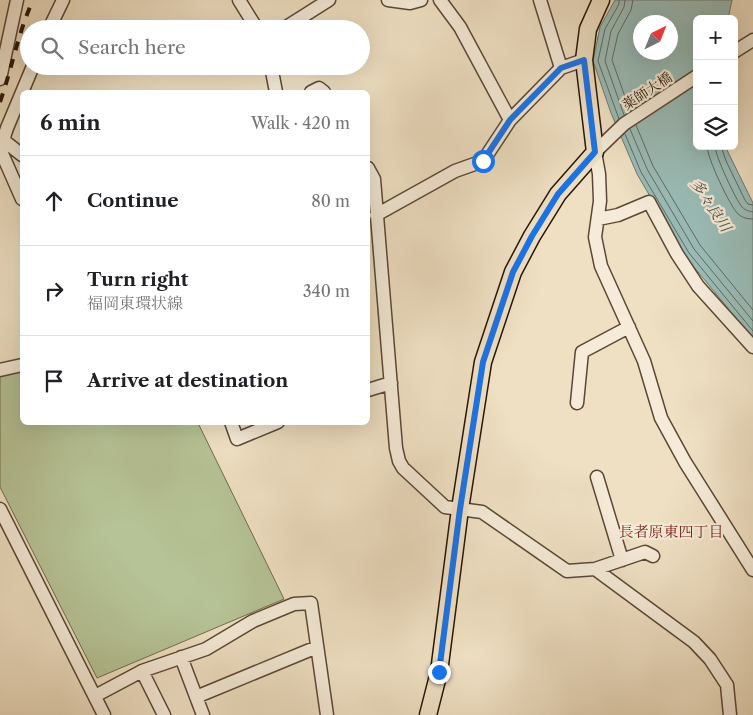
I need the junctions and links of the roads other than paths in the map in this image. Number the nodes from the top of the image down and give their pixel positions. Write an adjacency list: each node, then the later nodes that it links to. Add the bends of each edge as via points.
1 (17, 0): 19 (street)
2 (63, 0): 10 (street)
3 (240, 0): 11 (street)
4 (329, 0): 12 (street)
5 (388, 0): 6 (street, via 410,3)
6 (421, 0)
7 (440, 0): 24 (street, via 460,27)
8 (540, 0): 16 (street)
9 (601, 0): 15 (main road, via 588,29)
10 (53, 20)
11 (252, 20)
12 (297, 20)
13 (753, 40): 14 (street)
14 (738, 50)
15 (584, 60): 16 (street); 26 (main road)
16 (561, 68): 24 (street)
17 (29, 75): 21 (street)
18 (273, 75): 22 (street)
19 (0, 79)
20 (693, 79): 26 (street, 薬師大橋, via 643,110)
21 (23, 90)
22 (276, 90)
23 (20, 98): 25 (street)
24 (510, 120): 30 (street, via 483,161 455,171)
25 (1, 146): 27 (street); 29 (street)
26 (595, 152): 31 (street, via 599,174); 43 (main road, via 558,194 513,272 483,362)
27 (20, 154)
28 (370, 172): 30 (street, via 374,179)
29 (20, 194)
30 (376, 215): 36 (street)
31 (598, 220): 32 (street, via 595,237 601,266); 33 (street, via 618,216 649,202 698,286)
32 (629, 327): 38 (street, via 582,352); 47 (street, via 644,361 661,418)
33 (753, 347)
34 (20, 365): 35 (street)
35 (0, 370)
36 (391, 383): 37 (street); 43 (street, via 399,461 445,507)
37 (370, 389)
38 (577, 403)
39 (232, 425): 40 (street, via 237,439)
40 (271, 425)
41 (597, 477): 45 (street)
42 (0, 509): 51 (street)
43 (460, 509): 46 (street, via 482,512 567,571); 57 (main road, via 439,672)
44 (653, 556): 45 (street, via 645,552)
45 (622, 560): 46 (street)
46 (595, 569): 58 (street, via 694,642 710,659 727,684)
47 (753, 570)
48 (317, 647): 49 (street, via 311,603 294,604 253,621 206,649); 52 (street); 56 (street)
49 (181, 657): 50 (street); 52 (street)
50 (142, 670): 51 (street); 54 (street)
51 (95, 696): 53 (street)
52 (196, 697): 55 (street)
53 (101, 713)
54 (164, 715)
55 (203, 715)
56 (327, 715)
57 (428, 715)
58 (730, 715)

